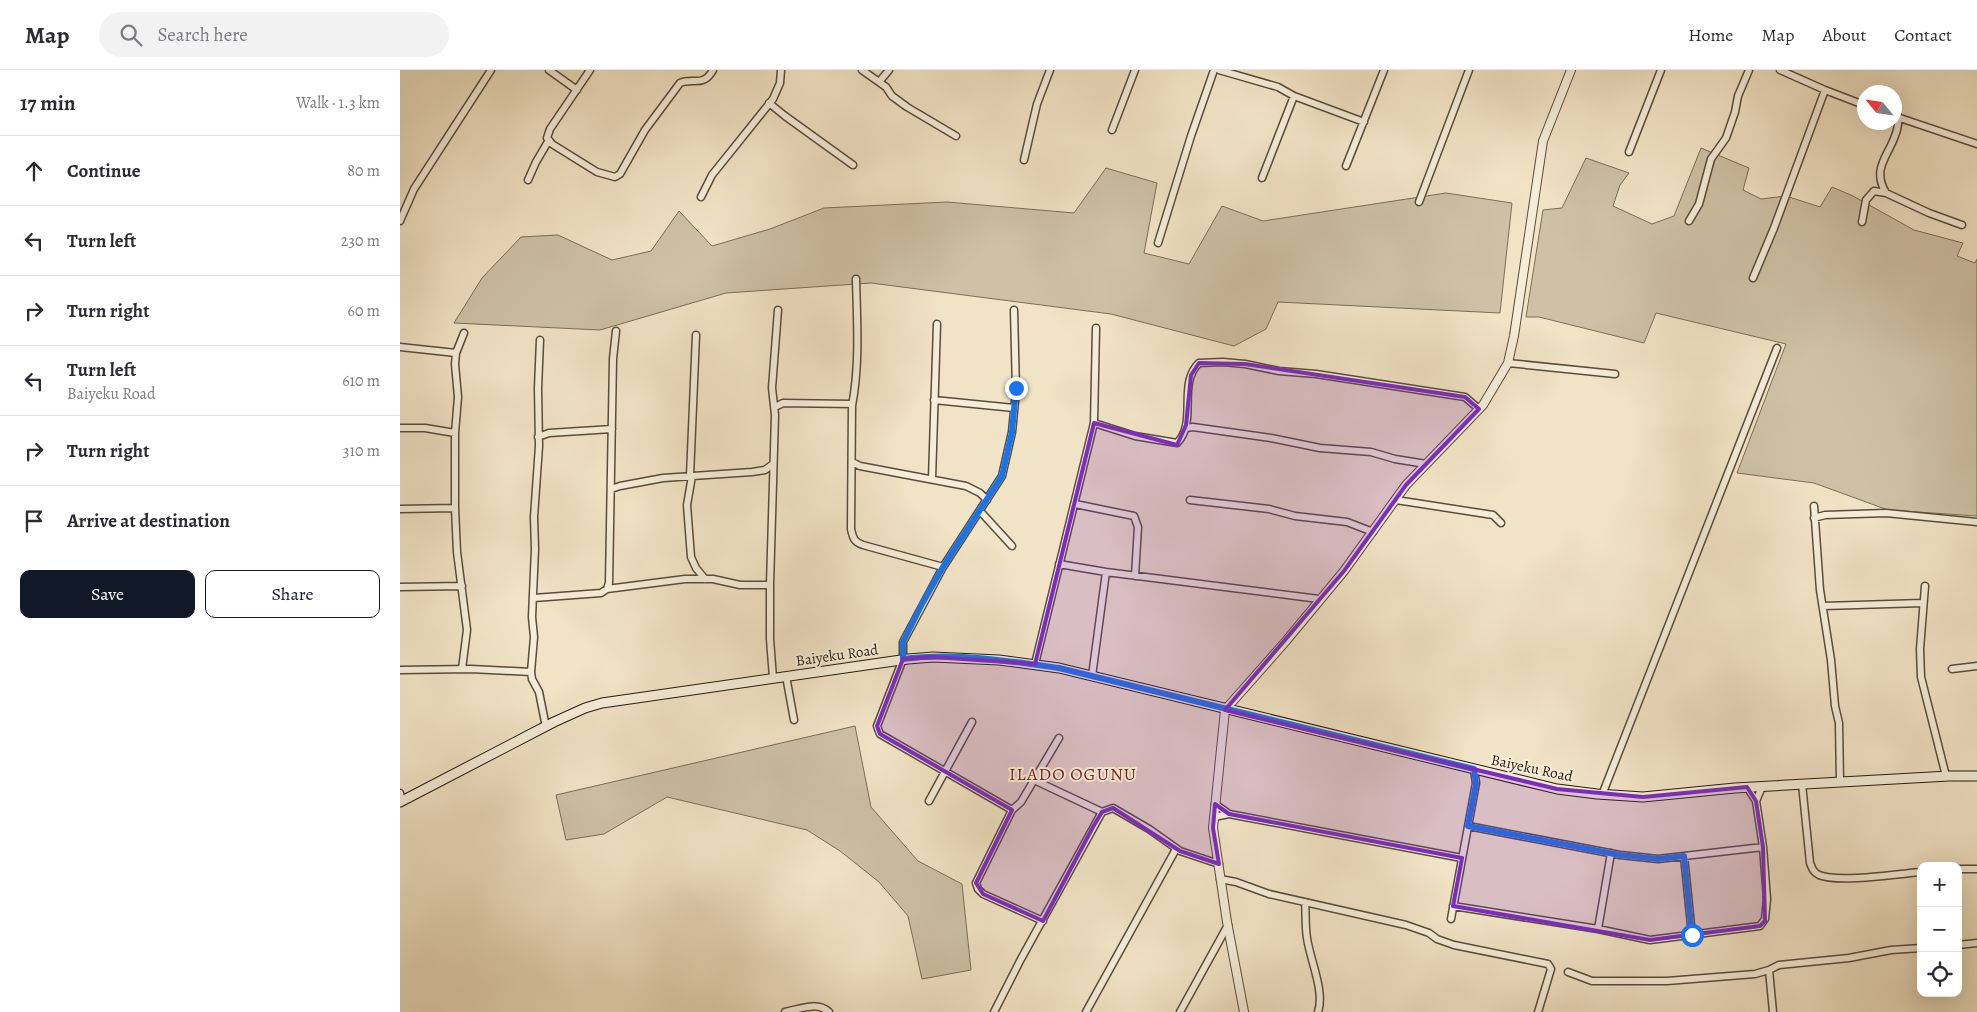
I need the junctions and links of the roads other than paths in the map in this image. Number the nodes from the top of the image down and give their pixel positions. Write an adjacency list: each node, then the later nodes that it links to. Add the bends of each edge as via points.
1 (491, 70): 40 (street, via 414,189)
2 (549, 70): 19 (street)
3 (590, 70): 19 (street)
4 (713, 70): 29 (street, via 703,80 680,83 645,130 617,177 597,172)
5 (780, 70): 23 (street, via 780,83)
6 (862, 70): 18 (street)
7 (889, 70): 18 (street)
8 (1050, 70): 32 (street, via 1037,104)
9 (1134, 70): 26 (street)
10 (1214, 70): 44 (street)
11 (1220, 70): 21 (street, via 1278,87)
12 (1384, 70): 25 (street)
13 (1469, 70): 39 (street)
14 (1571, 70): 58 (street, via 1543,141)
15 (1661, 70): 31 (street)
16 (1749, 70): 41 (street, via 1726,138 1711,159 1699,204)
17 (1780, 70): 20 (street)
18 (879, 82): 28 (street, via 907,107)
19 (577, 90): 29 (street, via 550,128)
20 (1825, 90): 22 (street); 45 (street)
21 (1294, 96): 25 (street); 35 (street)
22 (1857, 102)
23 (769, 103): 33 (street); 38 (street, via 712,175)
24 (1902, 119): 30 (street)
25 (1364, 122): 34 (street)
26 (1112, 130)
27 (1897, 130): 37 (street, via 1879,176)
28 (956, 136)
29 (549, 140): 36 (street)
30 (1977, 144)
31 (1629, 152)
32 (1024, 160)
33 (853, 165)
34 (1346, 166)
35 (1262, 178)
36 (528, 180)
37 (1886, 193): 42 (street, via 1874,191 1866,200); 43 (street)
38 (701, 198)
39 (1419, 202)
40 (400, 221)
41 (1689, 221)
42 (1862, 222)
43 (1962, 225)
44 (1158, 243)
45 (1753, 278)
46 (856, 280): 61 (street, via 856,391)
47 (778, 310): 62 (street, via 772,388)
48 (1014, 310): 63 (street)
49 (937, 324): 60 (street)
50 (1096, 328): 65 (street)
51 (616, 331): 68 (street)
52 (464, 332): 57 (street)
53 (696, 335): 77 (street)
54 (540, 340): 70 (street)
55 (400, 347): 57 (street)
56 (1777, 348): 132 (street)
57 (456, 353): 69 (street, via 458,405)
58 (1508, 363): 59 (street); 64 (street)
59 (1615, 374)
60 (934, 400): 63 (street); 79 (street)
61 (852, 404): 62 (street, via 784,403); 71 (street)
62 (775, 407): 72 (street)
63 (1014, 408): 81 (street, via 1002,476)
64 (1479, 409): 67 (street, via 1465,397 1245,364 1199,363 1191,375); 73 (street)
65 (1094, 422): 67 (street, via 1120,432 1174,444); 84 (street)
66 (400, 428): 69 (street)
67 (1186, 428): 73 (street, via 1271,438 1320,448 1371,452)
68 (612, 429): 70 (street, via 549,433); 80 (street)
69 (455, 433): 86 (street)
70 (538, 437): 104 (street)
71 (852, 462): 74 (street); 76 (street)
72 (773, 464): 75 (street); 78 (street)
73 (1426, 464): 83 (street)
74 (860, 466): 76 (street); 79 (street)
75 (765, 470): 77 (street); 78 (street)
76 (852, 472): 95 (street, via 853,539)
77 (691, 476): 80 (street); 98 (street, via 687,505 691,557)
78 (774, 476): 99 (street)
79 (932, 480): 81 (street, via 966,486)
80 (611, 486): 103 (street)
81 (987, 500): 88 (street)
82 (1190, 500): 92 (street, via 1347,522)
83 (1396, 500): 91 (street, via 1493,515); 92 (street)
84 (1075, 504): 94 (street); 97 (street, via 1134,516 1138,527)
85 (1814, 506): 89 (street)
86 (455, 508): 87 (street); 100 (street)
87 (400, 509)
88 (980, 511): 93 (street); 95 (street)
89 (1814, 518): 90 (street, via 1886,513); 107 (street)
90 (1977, 522)
91 (1501, 523)
92 (1373, 532): 105 (street)
93 (1012, 546)
94 (1059, 564): 96 (street); 109 (street)
95 (943, 567): 108 (street, via 903,642)
96 (1106, 572): 97 (street); 116 (street)
97 (1135, 576): 105 (street)
98 (705, 579): 99 (street, via 740,585); 103 (street)
99 (770, 585): 117 (street)
100 (462, 586): 102 (street); 111 (street, via 467,630)
101 (1925, 586): 106 (street)
102 (400, 587)
103 (607, 588): 104 (street, via 602,594)
104 (534, 598): 114 (street)
105 (1319, 599): 118 (street)
106 (1923, 603): 107 (street); 125 (street, via 1921,677)
107 (1823, 606): 128 (street, via 1840,723)
108 (903, 659): 109 (main road, Baiyeku Road, via 933,657); 115 (main road, Baiyeku Road); 124 (street, via 877,726 878,731)
109 (1035, 664): 116 (main road, Baiyeku Road)
110 (1977, 666): 112 (street)
111 (462, 669): 113 (street); 114 (street)
112 (1952, 669)
113 (400, 670)
114 (531, 672): 121 (street)
115 (786, 676): 117 (main road, Baiyeku Road); 119 (street)
116 (1092, 676): 118 (main road, Baiyeku Road)
117 (773, 678): 121 (main road, Baiyeku Road, via 602,703)
118 (1225, 710): 123 (main road, Baiyeku Road); 136 (street)
119 (794, 720)
120 (972, 722): 124 (street)
121 (546, 727): 133 (main road, Baiyeku Road)
122 (1058, 738): 127 (street)
123 (1479, 770): 132 (main road, Baiyeku Road, via 1557,789); 141 (street)
124 (945, 772): 134 (street); 137 (street)
125 (1946, 776): 126 (main road, Baiyeku Road); 128 (main road, Baiyeku Road)
126 (1977, 776)
127 (1034, 780): 137 (street, via 1021,802); 138 (street)
128 (1840, 782): 129 (main road, Baiyeku Road)
129 (1802, 784): 130 (main road, Baiyeku Road); 150 (street, via 1813,871 1835,878)
130 (1762, 787): 131 (main road, Baiyeku Road); 135 (street)
131 (1747, 788): 132 (main road, Baiyeku Road, via 1643,796); 135 (street)
132 (1602, 795)
133 (401, 799)
134 (929, 800)
135 (1756, 801): 142 (street)
136 (1216, 804): 139 (street); 140 (street)
137 (1012, 810): 154 (street, via 976,883 983,894)
138 (1102, 812): 143 (street, via 1113,808); 154 (street)
139 (1229, 814): 140 (street); 146 (street)
140 (1214, 817): 147 (street)
141 (1468, 826): 144 (street); 146 (street)
142 (1764, 846): 145 (street); 158 (street, via 1767,899 1764,923)
143 (1176, 849): 147 (street); 167 (street)
144 (1611, 854): 145 (street, via 1647,859); 157 (street)
145 (1684, 856): 158 (street)
146 (1462, 858): 153 (street)
147 (1219, 864): 151 (street)
148 (1977, 869): 149 (street)
149 (1962, 870)
150 (1917, 872)
151 (1220, 879): 152 (street); 156 (street)
152 (1305, 902): 170 (street, via 1306,937 1319,990); 171 (street, via 1406,925 1454,945 1548,964 1551,969)
153 (1453, 906): 155 (street); 157 (street)
154 (1043, 920): 166 (street)
155 (1451, 920)
156 (1228, 925): 168 (street); 169 (street)
157 (1598, 929): 158 (street, via 1650,940)
158 (1692, 935)
159 (1977, 943): 160 (street)
160 (1962, 945)
161 (1917, 948): 162 (street, via 1779,965)
162 (1770, 970): 163 (street, via 1667,981 1592,981); 172 (street)
163 (1568, 972)
164 (786, 1012): 165 (street, via 811,1006)
165 (829, 1012)
166 (994, 1012)
167 (1086, 1012)
168 (1180, 1012)
169 (1244, 1012)
170 (1318, 1012)
171 (1538, 1012)
172 (1774, 1012)

